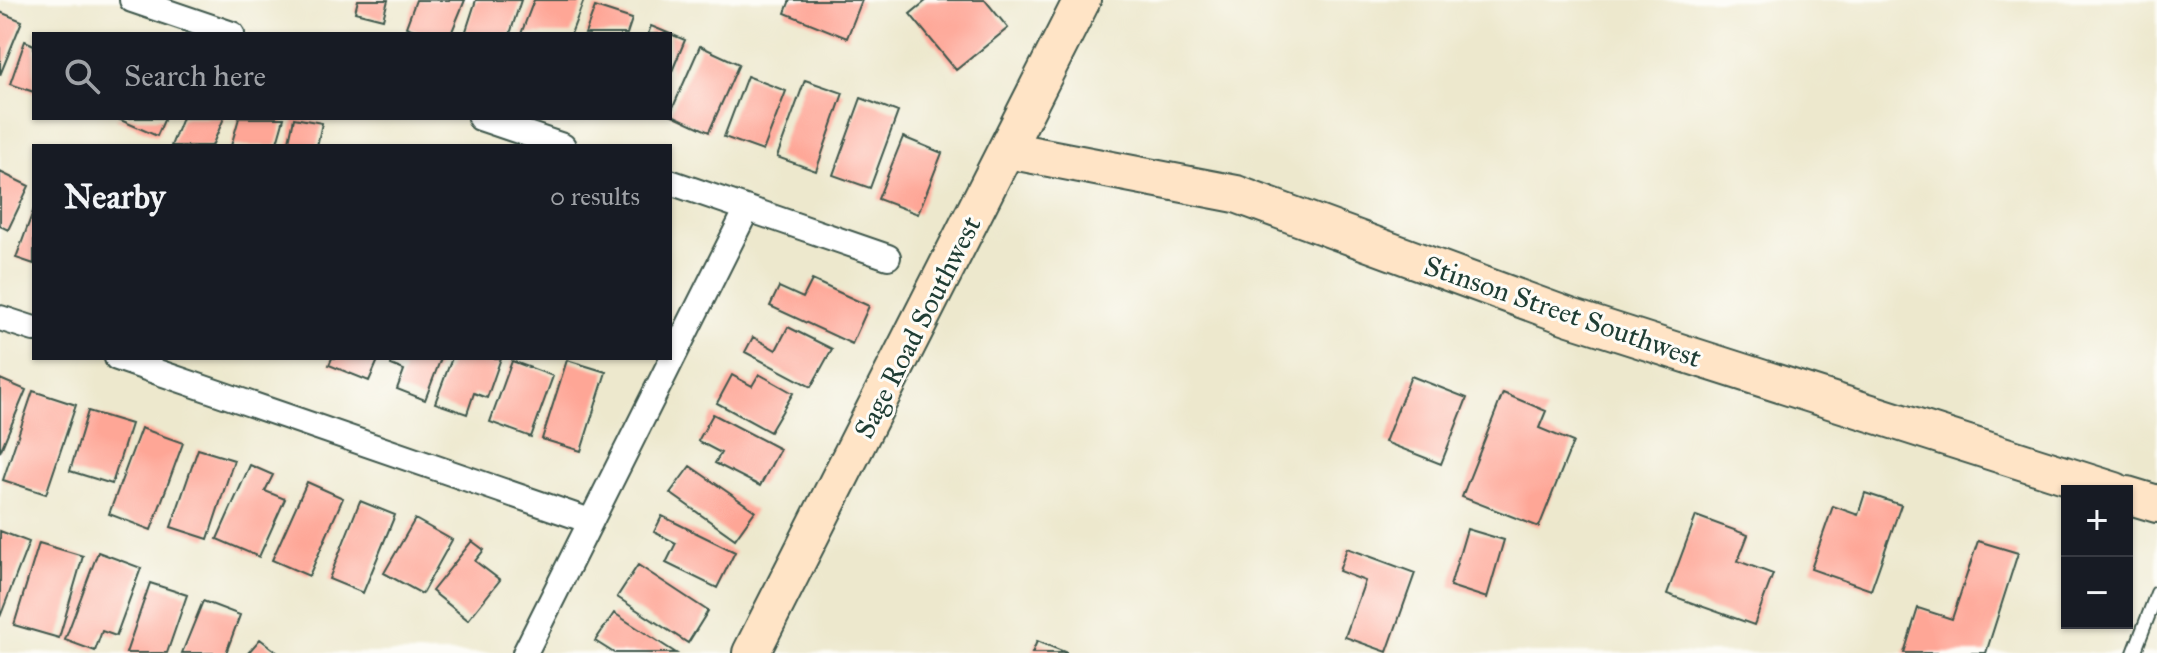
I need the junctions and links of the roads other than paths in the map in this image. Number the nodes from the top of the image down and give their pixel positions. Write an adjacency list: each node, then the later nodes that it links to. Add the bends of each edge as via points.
1 (132, 0): 3 (street)
2 (1082, 0): 6 (street, Sage Road Southwest)
3 (226, 32)
4 (486, 120): 5 (street)
5 (557, 144)
6 (1007, 150): 15 (street, Stinson Street Southwest, via 1236,194 1570,317); 21 (street, Sage Road Southwest)
7 (672, 183): 8 (street)
8 (747, 209): 9 (street); 12 (street)
9 (888, 257)
10 (0, 318): 11 (street)
11 (32, 328)
12 (672, 358)
13 (123, 360): 18 (street)
14 (671, 360): 18 (street)
15 (2096, 485)
16 (2133, 497): 17 (street)
17 (2157, 504)
18 (590, 521): 20 (street)
19 (2157, 593): 22 (lane)
20 (525, 653)
21 (751, 653)
22 (2134, 653)

